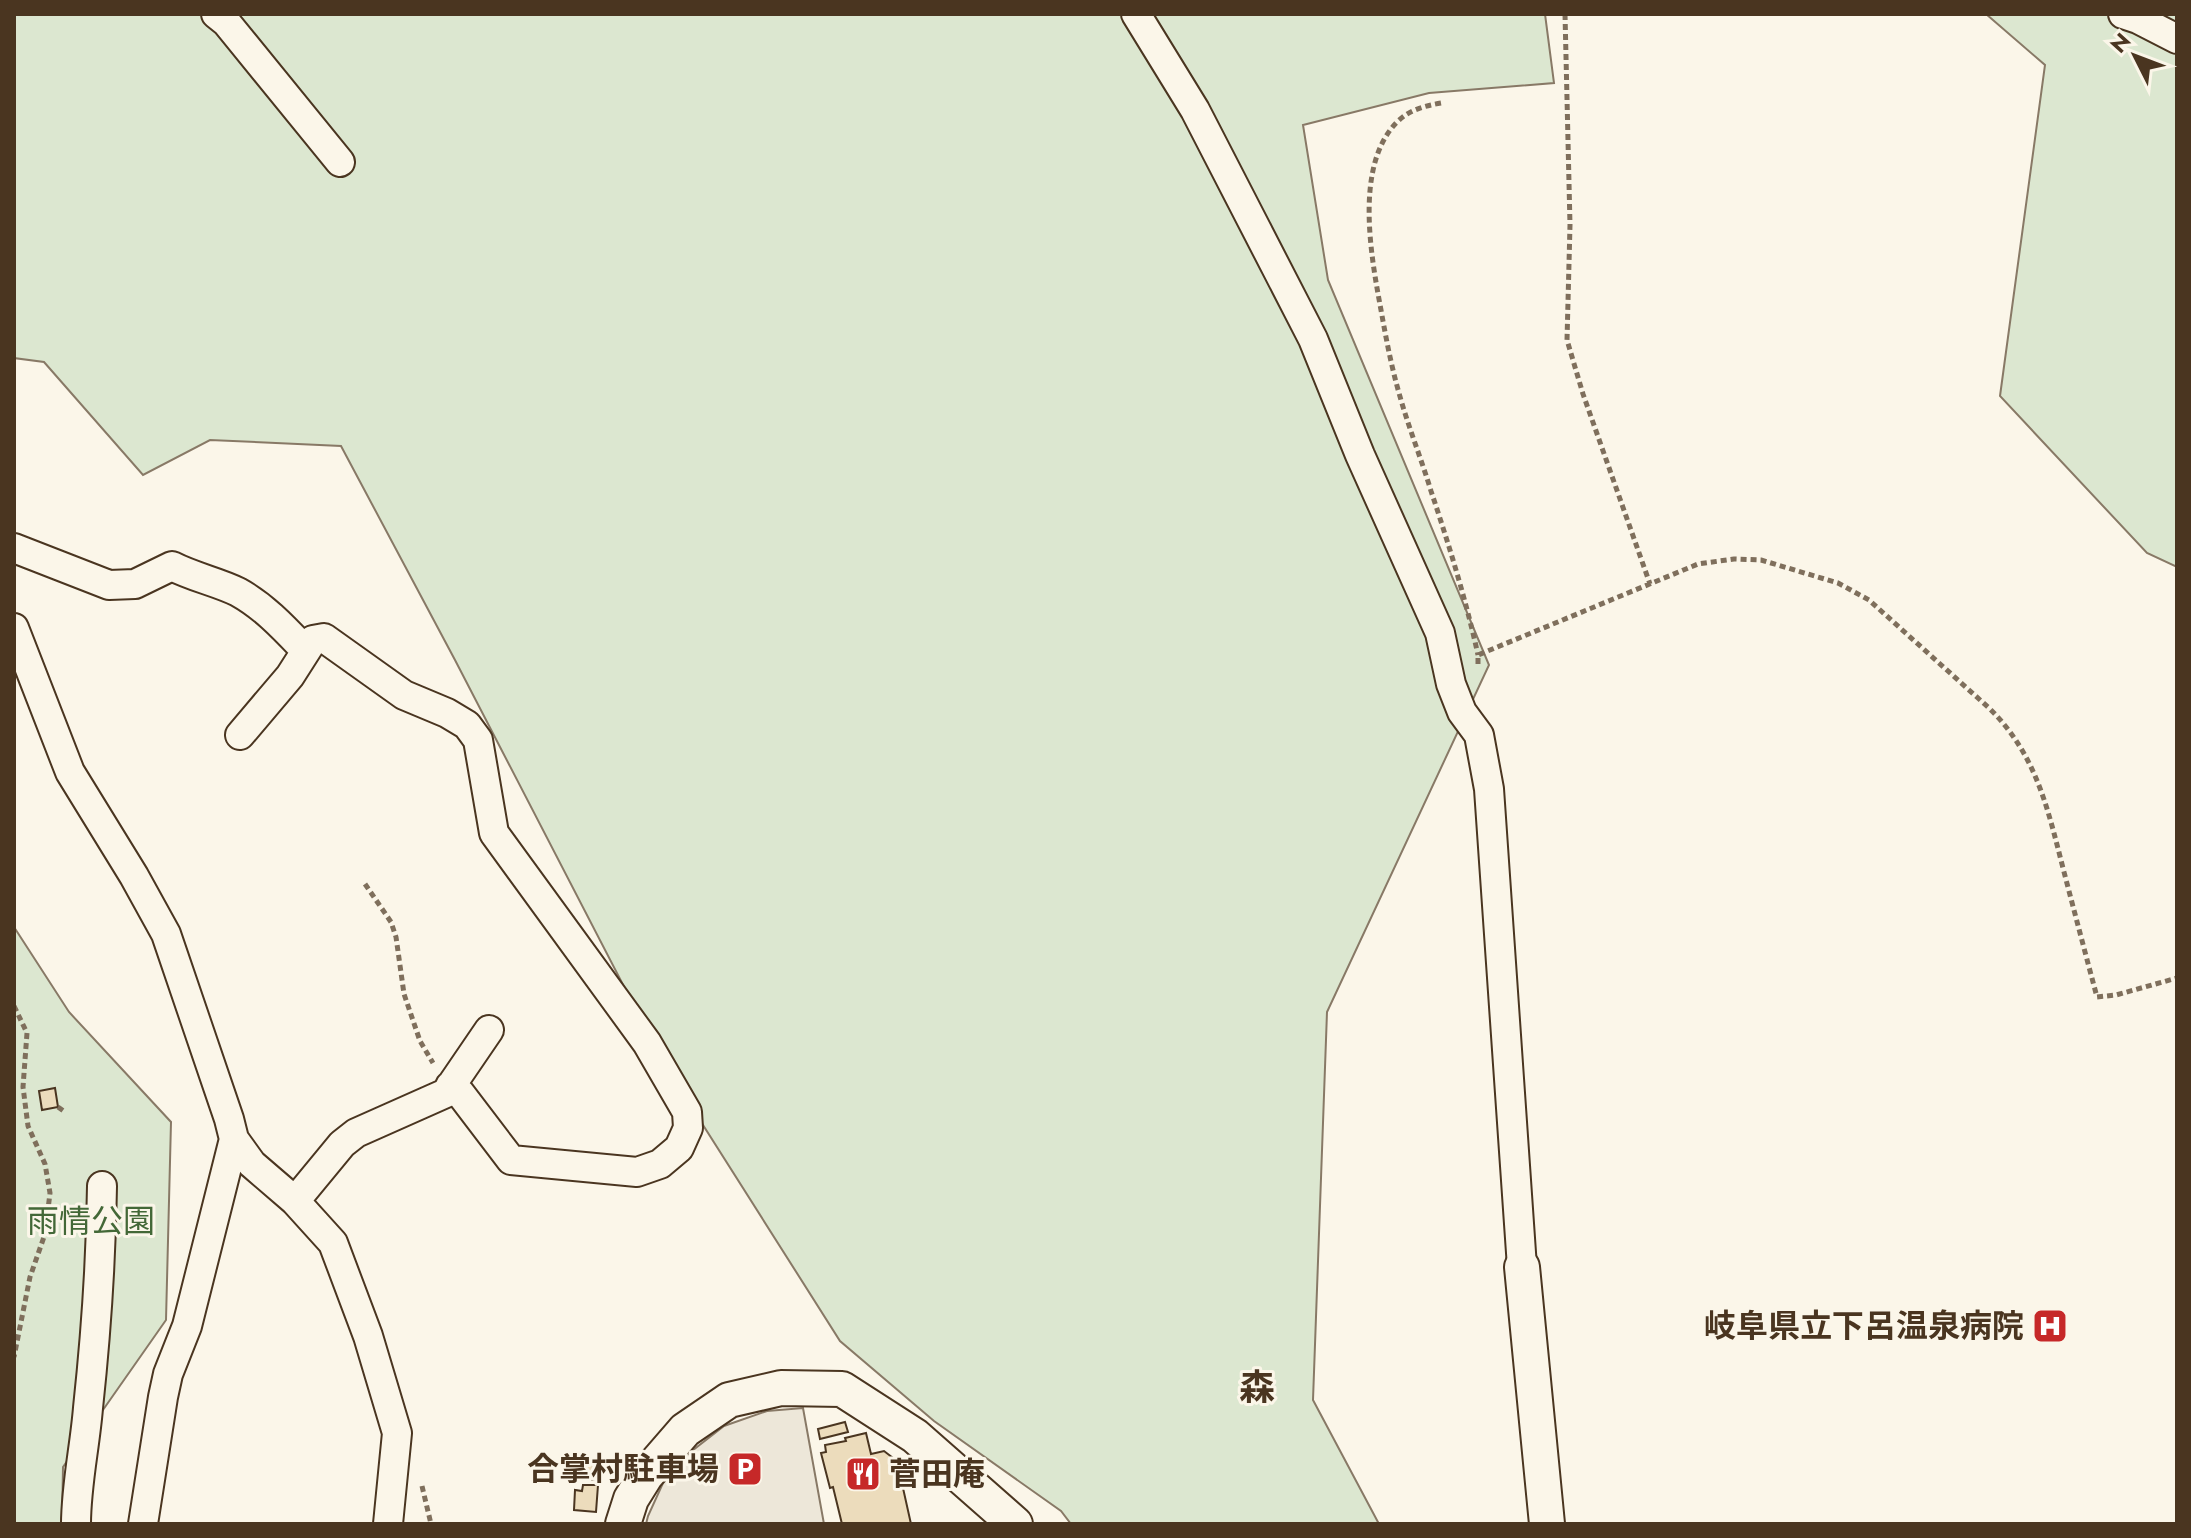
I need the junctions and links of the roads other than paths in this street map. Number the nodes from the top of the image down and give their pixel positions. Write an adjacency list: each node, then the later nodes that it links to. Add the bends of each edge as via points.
1 (216, 14): 5 (street)
2 (1136, 14): 15 (street, via 1195,110 1313,339 1440,633 1462,712 1479,735 1489,789)
3 (2123, 14): 4 (street)
4 (2177, 39)
5 (340, 162)
6 (14, 548): 8 (street, via 109,585 135,584 172,566 236,591 272,616)
7 (14, 628): 12 (street, via 70,772 166,934)
8 (306, 651): 9 (street); 11 (street, via 313,640 324,638 404,695 467,725 478,740 494,833 647,1043 687,1112 688,1128 679,1148 660,1164 637,1172 511,1160)
9 (240, 735)
10 (489, 1030): 11 (street)
11 (450, 1086): 14 (street, via 446,1093 356,1133)
12 (234, 1139): 14 (street, via 252,1164); 17 (street, via 187,1326 168,1374)
13 (102, 1186): 16 (street, via 99,1282)
14 (295, 1201): 18 (street, via 333,1243 397,1433)
15 (1522, 1267): 21 (street)
16 (76, 1524)
17 (143, 1524)
18 (388, 1524)
19 (623, 1524): 20 (street, via 646,1475 685,1430 729,1400 781,1388 842,1389 915,1436)
20 (1015, 1524)
21 (1547, 1524)

